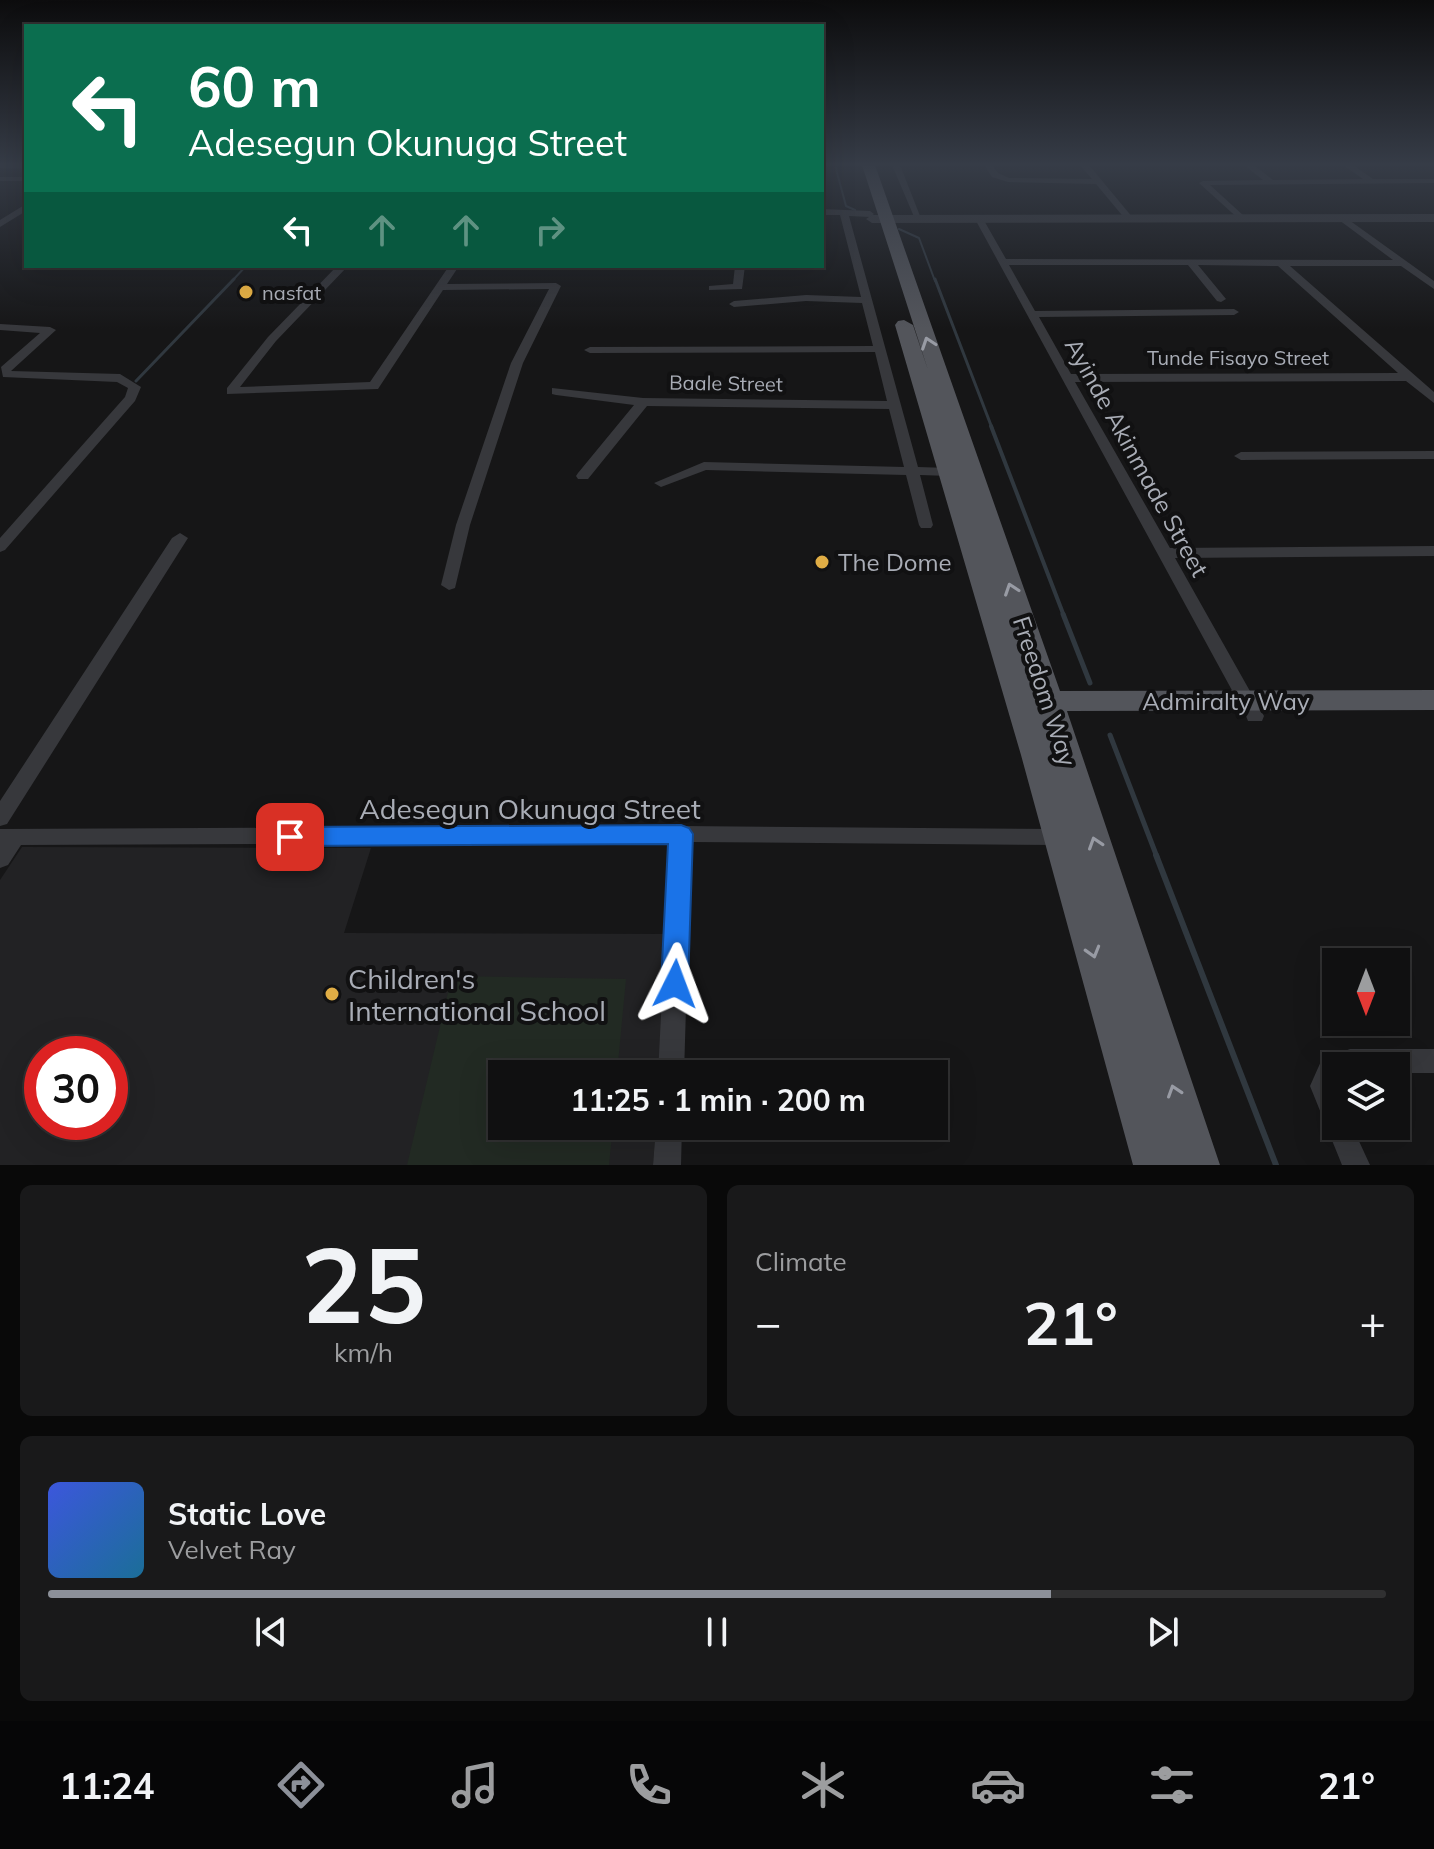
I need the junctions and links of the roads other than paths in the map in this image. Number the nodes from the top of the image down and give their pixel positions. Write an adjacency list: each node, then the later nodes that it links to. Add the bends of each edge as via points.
1 (846, 219): 17 (street)
2 (877, 219): 33 (main road, Freedom Way)
3 (877, 219): 43 (main road, Freedom Way, one-way to 3)
4 (979, 219): 6 (street, Ayinde Akinmade Street)
5 (1344, 219): 9 (street)
6 (1003, 262): 7 (street); 20 (street, Ayinde Akinmade Street)
7 (1190, 262): 8 (street); 16 (street)
8 (1281, 263): 9 (street); 24 (street)
9 (1403, 263): 13 (street)
10 (341, 268): 14 (street, via 272,339 231,391 374,386)
11 (452, 268): 14 (street)
12 (740, 268): 15 (street, via 738,287)
13 (1434, 286)
14 (438, 287): 41 (street, via 556,286 517,363 463,525)
15 (713, 288)
16 (1221, 299)
17 (868, 300): 18 (street); 22 (street)
18 (734, 304)
19 (1234, 312): 20 (street)
20 (1032, 314): 25 (street, Ayinde Akinmade Street)
21 (0, 327): 38 (street, via 50,330 5,370 7,374 120,378 135,387 131,398)
22 (879, 349): 23 (street); 29 (street)
23 (590, 350)
24 (1409, 377): 25 (street, Tunde Fisayo Street); 27 (street)
25 (1067, 378): 40 (street, Ayinde Akinmade Street)
26 (556, 391): 28 (street, Baale Street)
27 (1434, 399)
28 (643, 402): 29 (street, Baale Street); 34 (street)
29 (896, 405): 32 (street)
30 (1434, 455): 31 (street)
31 (1241, 456)
32 (910, 472): 33 (street); 35 (street, via 704,466); 36 (street)
33 (949, 472): 43 (main road, Freedom Way)
34 (583, 476)
35 (661, 483)
36 (926, 525)
37 (180, 538): 46 (street)
38 (0, 547)
39 (1434, 551): 40 (street)
40 (1166, 553): 44 (street, Ayinde Akinmade Street)
41 (449, 585)
42 (1434, 700): 44 (main road, Admiralty Way)
43 (1036, 708): 44 (main road, Admiralty Way); 49 (main road, Freedom Way); 58 (main road, Freedom Way, one-way to 43)
44 (1251, 708): 45 (main road, Admiralty Way)
45 (1434, 716)
46 (0, 818)
47 (681, 834): 48 (street, Adesegun Okunuga Street); 49 (street, Adesegun Okunuga Street); 51 (street)
48 (7, 837): 50 (street)
49 (1060, 837): 57 (main road, Freedom Way, one-way to 57)
50 (0, 859)
51 (672, 1060)
52 (1410, 1061): 53 (street)
53 (1434, 1061)
54 (668, 1140): 56 (street)
55 (1344, 1140): 59 (street)
56 (667, 1165)
57 (1155, 1165)
58 (1198, 1165)
59 (1356, 1165)

